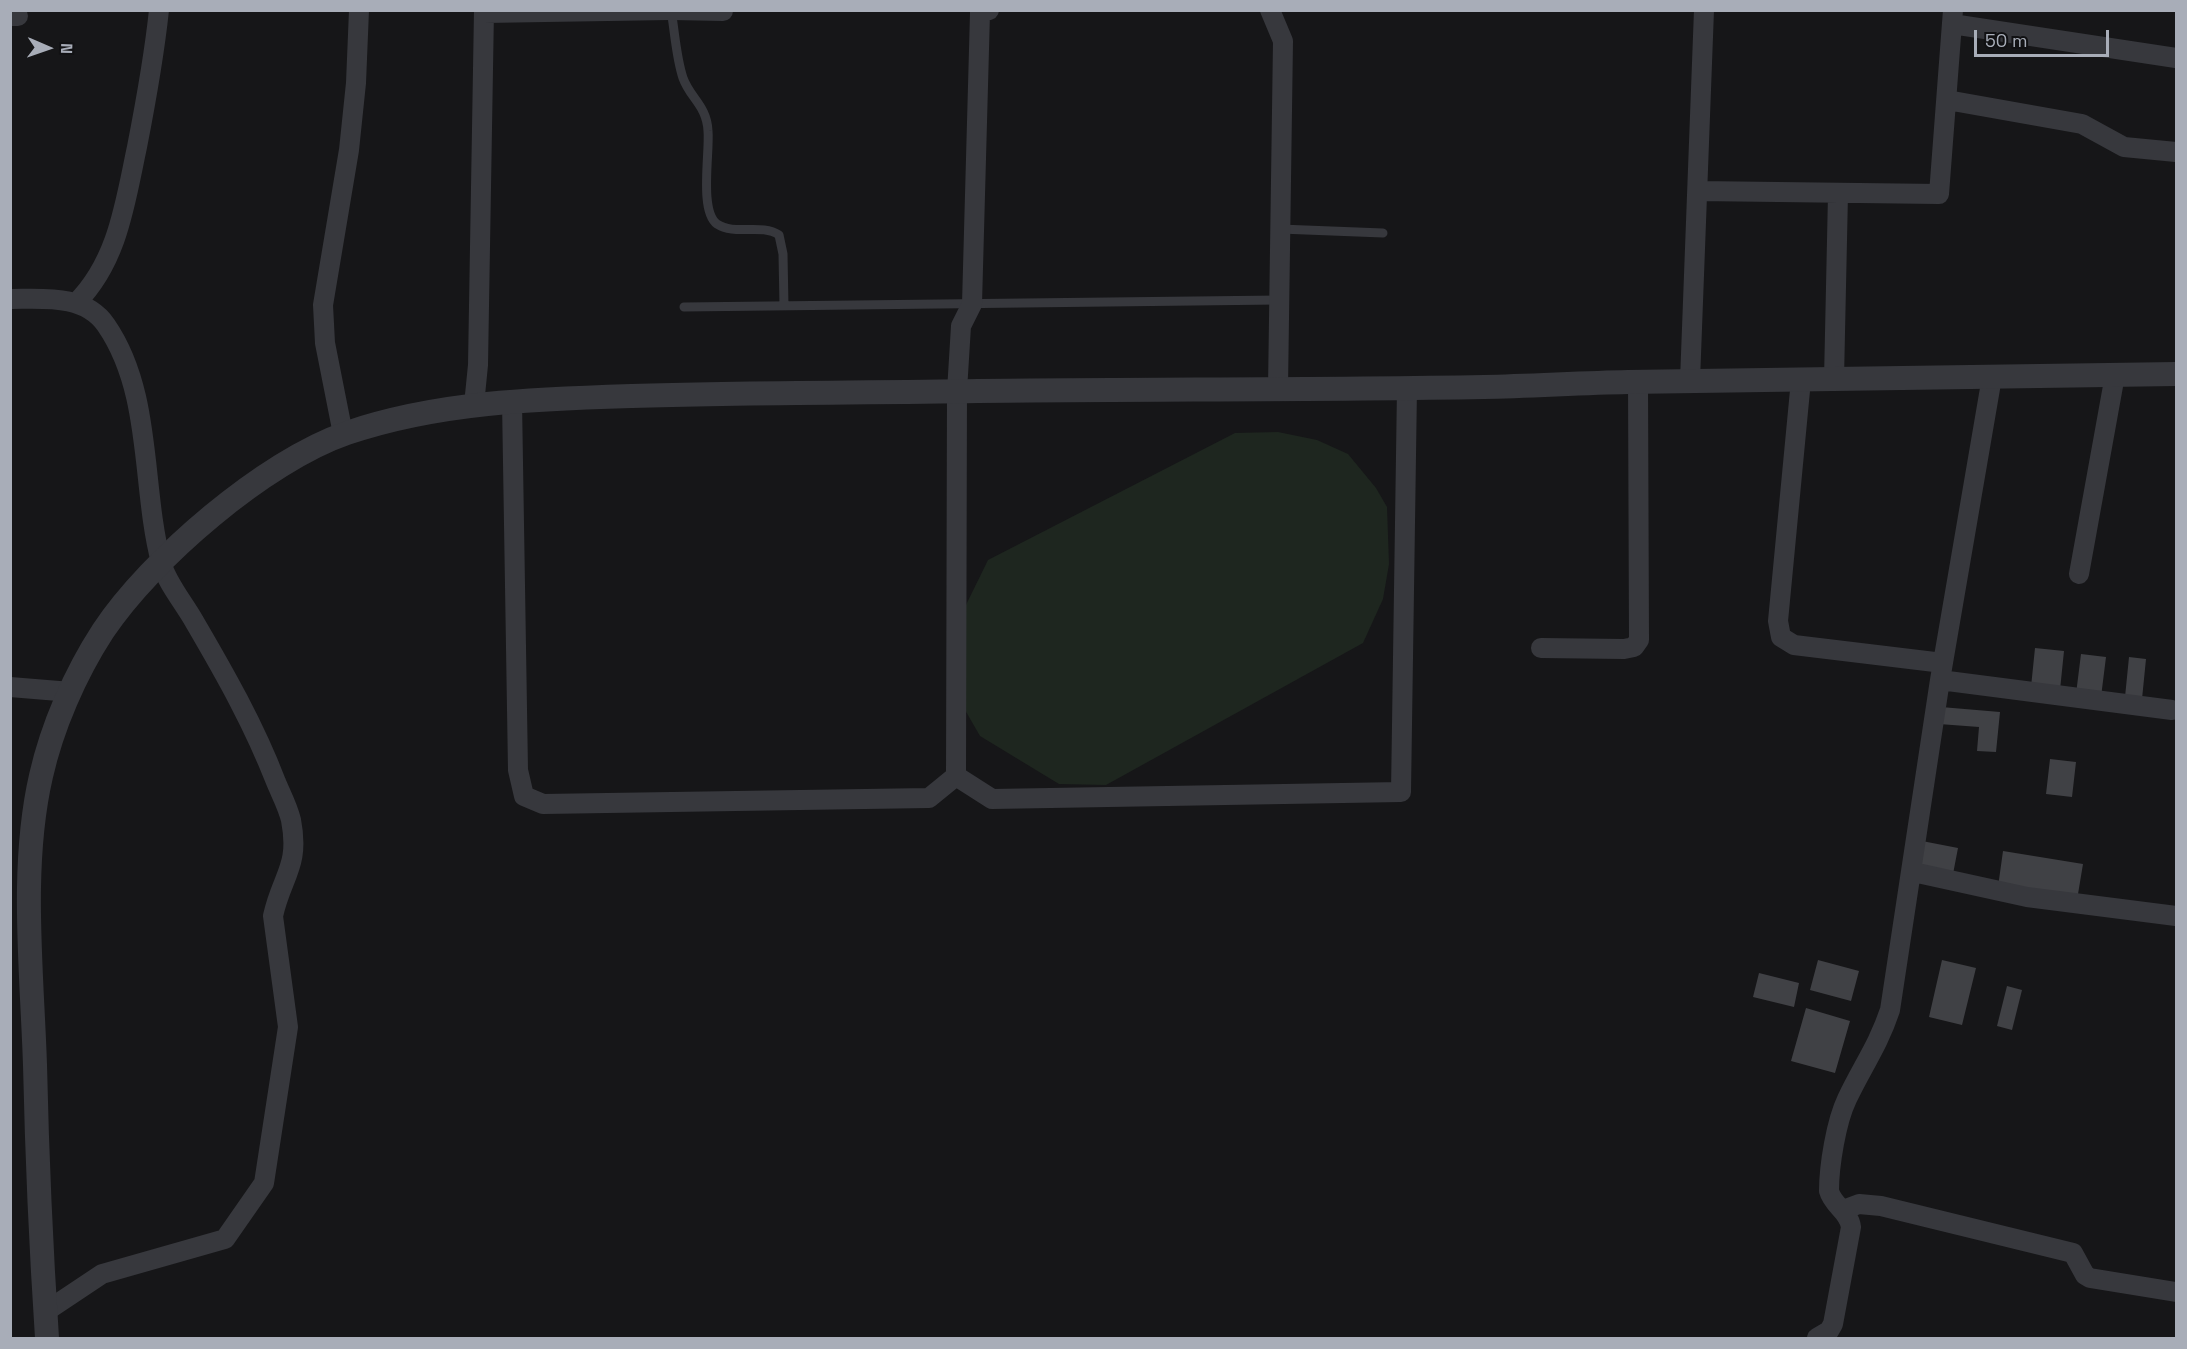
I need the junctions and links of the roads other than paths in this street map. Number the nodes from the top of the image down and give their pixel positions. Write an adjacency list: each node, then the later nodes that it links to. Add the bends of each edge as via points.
1 (159, 10): 19 (street, via 154,60 116,238 97,279)
2 (359, 10): 35 (street, via 349,150 323,305 325,343)
3 (671, 10): 7 (street); 8 (street); 21 (lane, via 684,81 703,107 708,128 708,213 724,227 779,235)
4 (989, 10): 20 (street, via 980,13)
5 (1270, 10): 15 (street, via 1283,40)
6 (1704, 10): 13 (street)
7 (723, 11)
8 (484, 12): 34 (street)
9 (1952, 17): 10 (street); 11 (street)
10 (2176, 58)
11 (1947, 100): 12 (street, via 2082,124 2124,147); 14 (street, via 1939,194)
12 (2176, 152)
13 (1698, 192): 14 (street); 28 (street)
14 (1838, 194): 26 (street)
15 (1280, 229): 16 (lane); 18 (street)
16 (1383, 233)
17 (10, 299): 19 (street)
18 (1279, 300): 20 (lane); 30 (street)
19 (76, 303): 36 (street, via 93,311 106,324 123,356 135,393)
20 (972, 304): 21 (lane); 32 (street, via 961,326)
21 (784, 306): 22 (lane)
22 (684, 307)
23 (2176, 374): 24 (street)
24 (2115, 375): 25 (street); 37 (street)
25 (1992, 377): 26 (street); 39 (street)
26 (1834, 379): 27 (street)
27 (1801, 380): 28 (street); 39 (street, via 1778,621 1781,637 1794,645)
28 (1690, 381): 29 (street)
29 (1638, 382): 31 (street); 38 (street, via 1639,640 1634,647 1624,649)
30 (1278, 388): 31 (street); 32 (street)
31 (1407, 388): 43 (street, via 1401,792 992,799)
32 (957, 391): 33 (street); 43 (street)
33 (512, 401): 34 (street); 43 (street, via 518,770 524,796 543,804 929,798)
34 (474, 405): 35 (street)
35 (343, 434): 36 (street, via 307,449 267,475 203,525)
36 (162, 564): 41 (street, via 106,627); 48 (street, via 243,705 290,819 295,854 273,916 288,1026 268,1161 264,1183 225,1239 102,1274)
37 (2079, 574)
38 (1541, 648)
39 (1942, 672): 42 (street); 44 (street)
40 (10, 687): 41 (street)
41 (71, 692): 48 (street, via 41,776 31,877 36,1149)
42 (2172, 710)
43 (956, 776)
44 (1913, 872): 45 (street, via 2027,897); 46 (street, via 1890,1010 1876,1048 1847,1099 1839,1126 1828,1191)
45 (2176, 916)
46 (1843, 1210): 47 (street, via 1865,1204 1946,1221 2073,1253 2090,1278); 50 (street, via 1851,1227 1833,1324)
47 (2176, 1292)
48 (45, 1312): 49 (street)
49 (47, 1338)
50 (1817, 1338)

